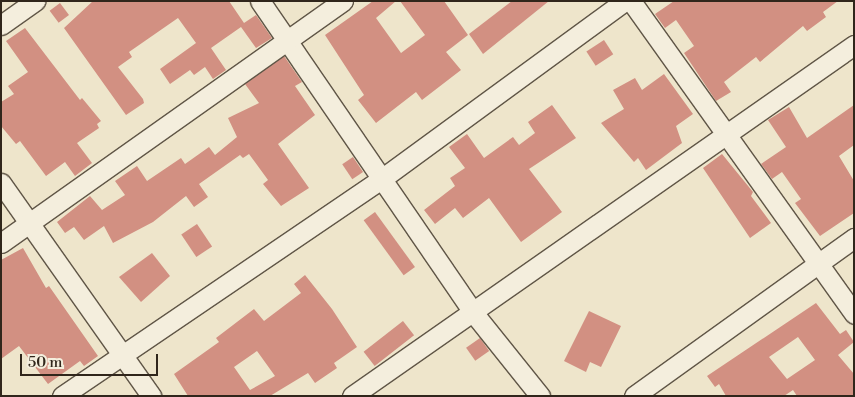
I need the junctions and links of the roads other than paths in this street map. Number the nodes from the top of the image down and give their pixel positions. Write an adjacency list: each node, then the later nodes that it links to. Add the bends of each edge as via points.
1 (35, 1): 6 (street)
2 (260, 1): 7 (street)
3 (343, 1): 7 (street)
4 (625, 1): 10 (street)
5 (631, 1): 9 (street)
6 (1, 25)
7 (289, 42): 10 (street); 12 (street)
8 (854, 45): 9 (street)
9 (726, 134): 15 (street); 16 (street)
10 (380, 180): 16 (street); 18 (street)
11 (1, 183): 12 (street)
12 (29, 223): 14 (street); 18 (street)
13 (854, 238): 15 (street)
14 (1, 242)
15 (818, 263): 17 (street); 23 (street)
16 (472, 311): 21 (street); 22 (street)
17 (854, 314)
18 (122, 354): 19 (street); 20 (street)
19 (62, 396)
20 (151, 396)
21 (352, 396)
22 (540, 396)
23 (634, 396)

